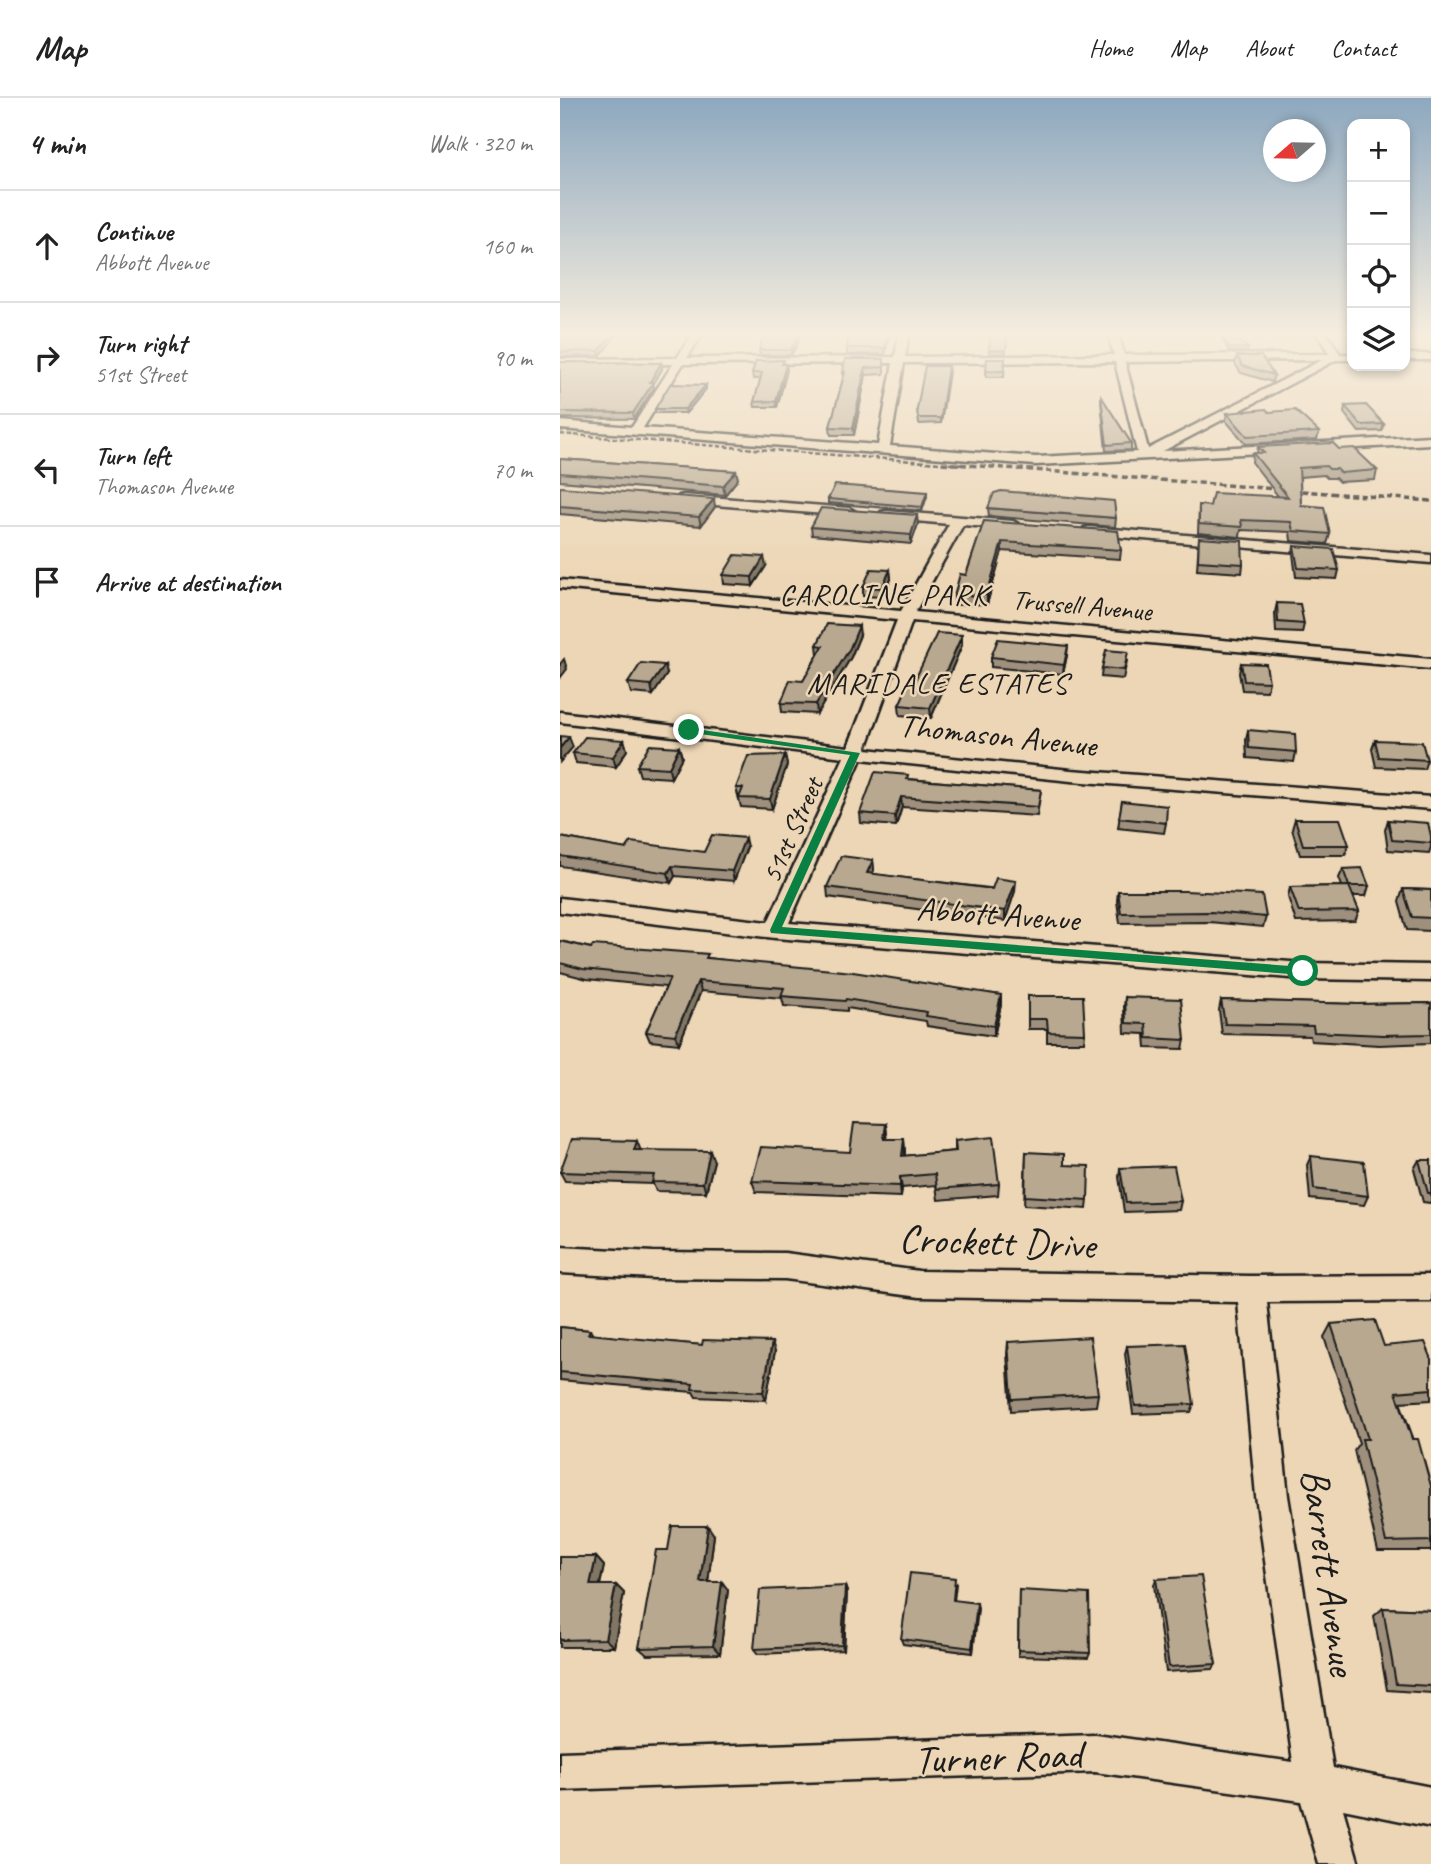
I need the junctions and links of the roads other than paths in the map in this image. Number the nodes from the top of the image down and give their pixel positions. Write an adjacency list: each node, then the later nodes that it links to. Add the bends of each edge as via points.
1 (645, 415): 6 (street)
2 (889, 415): 8 (street)
3 (1134, 415): 9 (street)
4 (1222, 415): 9 (street)
5 (560, 425): 6 (street)
6 (636, 430): 8 (street)
7 (1431, 440): 9 (street)
8 (883, 451): 9 (street, via 1036,461)
9 (1144, 455)
10 (666, 497): 11 (street)
11 (958, 521): 12 (street); 16 (street, 51st Street)
12 (1028, 527)
13 (1070, 530): 14 (street)
14 (1431, 559)
15 (560, 584): 16 (street, Trussell Avenue)
16 (906, 615): 17 (street, Trussell Avenue); 19 (street, 51st Street)
17 (1431, 664)
18 (560, 717): 19 (street, Thomason Avenue)
19 (855, 753): 20 (street, Thomason Avenue, via 1141,782); 22 (street, 51st Street)
20 (1431, 803)
21 (560, 905): 22 (street, Abbott Avenue)
22 (775, 930): 23 (street, Abbott Avenue, via 1303,971)
23 (1431, 974)
24 (560, 1260): 26 (street, Crockett Drive, via 785,1266 919,1283)
25 (1431, 1288): 26 (street, Crockett Drive)
26 (1251, 1289): 28 (street, Barrett Avenue, via 1272,1496)
27 (560, 1771): 28 (street, Turner Road, via 1095,1753)
28 (1316, 1784): 29 (street, Turner Road); 30 (street, Barrett Avenue)
29 (1431, 1807)
30 (1339, 1864)

